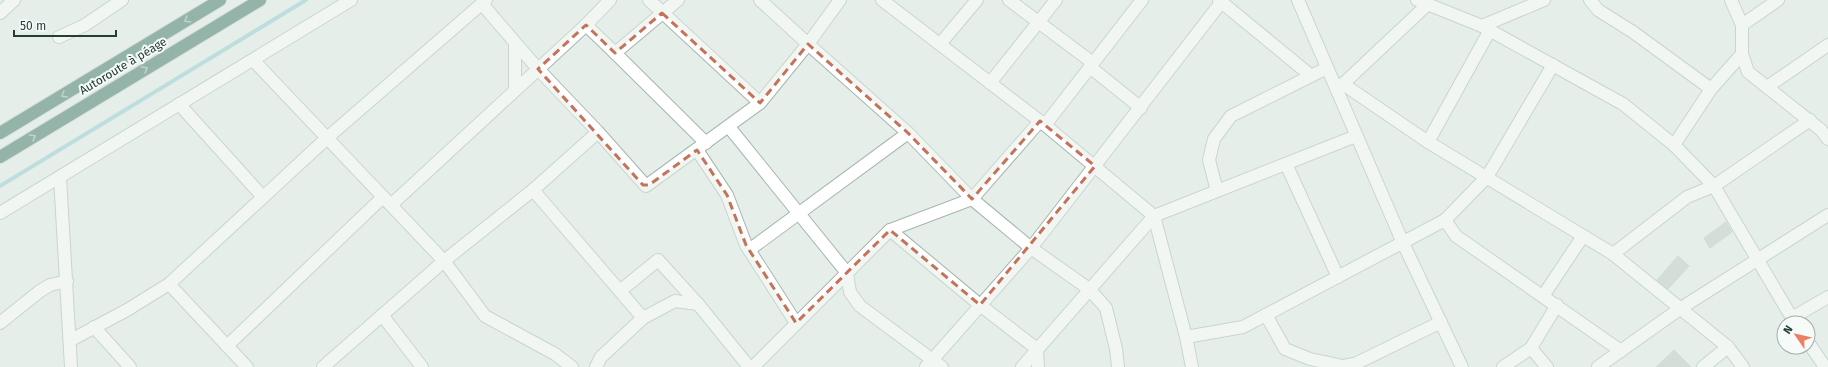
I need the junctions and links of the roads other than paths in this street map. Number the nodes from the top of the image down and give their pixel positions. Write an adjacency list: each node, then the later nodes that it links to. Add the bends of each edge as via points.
1 (14, 0): 24 (street)
2 (122, 0): 30 (street, via 85,25)
3 (220, 0): 55 (highway, one-way to 55)
4 (260, 0): 63 (highway, Autoroute à péage, one-way to 4)
5 (351, 0): 37 (street)
6 (610, 0): 27 (street)
7 (648, 0): 25 (street)
8 (678, 0): 25 (street)
9 (760, 0): 32 (street)
10 (840, 0): 32 (street)
11 (882, 0): 33 (street)
12 (977, 0): 33 (street)
13 (1010, 0): 26 (street)
14 (1056, 0): 26 (street)
15 (1142, 0): 38 (street)
16 (1298, 0): 40 (street)
17 (1544, 0): 29 (street)
18 (1590, 0): 46 (street, via 1598,10)
19 (1731, 0): 28 (street)
20 (1778, 0): 28 (street)
21 (1221, 1): 42 (street); 50 (street)
22 (484, 2): 31 (street); 58 (street)
23 (1422, 2): 29 (street); 44 (street)
24 (0, 13)
25 (662, 13): 35 (street); 48 (street)
26 (1039, 22): 38 (street); 43 (street)
27 (586, 25): 35 (street); 41 (street)
28 (1742, 25): 36 (street)
29 (1486, 28): 39 (street); 60 (street)
30 (59, 37)
31 (515, 42): 41 (street); 47 (street)
32 (808, 44): 48 (street); 56 (street)
33 (940, 44): 43 (street)
34 (1828, 45): 45 (street)
35 (615, 53): 62 (street)
36 (1742, 54): 45 (street, via 1748,72); 46 (street)
37 (253, 60): 49 (street); 58 (street)
38 (1091, 65): 50 (street); 52 (street)
39 (1553, 65): 61 (street, via 1623,104); 67 (street)
40 (1327, 68): 42 (street); 44 (street)
41 (538, 69): 47 (street); 54 (street)
42 (1310, 76): 70 (street, via 1231,116 1214,139 1209,160)
43 (990, 83): 52 (street)
44 (1339, 85): 57 (street); 60 (street)
45 (1767, 87): 51 (street)
46 (1712, 89): 61 (street)
47 (515, 90): 73 (street)
48 (760, 103): 53 (street)
49 (179, 104): 66 (street); 71 (street)
50 (1141, 108): 65 (street)
51 (1810, 120): 59 (street); 68 (street)
52 (1042, 123): 65 (street); 72 (street)
53 (729, 127): 62 (street); 75 (street)
54 (598, 132): 62 (street, via 646,186); 69 (street)
55 (0, 133)
56 (908, 133): 72 (street); 75 (street)
57 (1356, 136): 64 (street); 81 (street)
58 (327, 138): 71 (street); 73 (street)
59 (1828, 139)
60 (1428, 142): 67 (street)
61 (1674, 145): 68 (street)
62 (702, 147): 83 (street, via 727,195)
63 (0, 157)
64 (1286, 164): 70 (street); 88 (street)
65 (1095, 166): 77 (street); 82 (street)
66 (60, 177): 74 (street); 89 (street)
67 (1487, 177): 78 (street); 80 (street)
68 (1714, 186): 84 (street, via 1688,197); 85 (street)
69 (534, 190): 86 (street); 92 (street)
70 (1217, 191): 77 (street)
71 (263, 197): 90 (street)
72 (972, 200): 79 (street); 82 (street)
73 (387, 201): 86 (street); 110 (street)
74 (0, 213)
75 (798, 213): 83 (street); 87 (street)
76 (1828, 215): 85 (street)
77 (1154, 216): 91 (street); 108 (street)
78 (1445, 220): 81 (street); 93 (street, via 1456,236)
79 (890, 230): 87 (street); 96 (street)
80 (1583, 236): 84 (street); 93 (street)
81 (1403, 243): 88 (street); 104 (street)
82 (1031, 248): 91 (street); 96 (street)
83 (749, 250): 106 (street)
84 (1613, 254): 98 (street)
85 (1756, 259): 98 (street); 101 (street)
86 (444, 261): 99 (street); 122 (street, via 485,316 555,354)
87 (847, 273): 106 (street); 116 (street, via 850,292 860,306)
88 (1338, 277): 100 (street)
89 (67, 281): 105 (street, via 50,285 40,291); 109 (street)
90 (169, 284): 107 (street); 110 (street)
91 (1089, 289): 113 (street); 128 (street, via 1106,308)
92 (620, 291): 95 (street, via 658,260); 103 (street)
93 (1543, 296): 97 (street)
94 (1828, 297): 102 (street)
95 (698, 304): 103 (street, via 676,301); 124 (street)
96 (980, 305): 113 (street); 116 (street)
97 (1557, 305): 112 (street); 114 (street)
98 (1681, 308): 111 (street); 114 (street)
99 (382, 315): 120 (street); 121 (street)
100 (1266, 315): 104 (street, via 1286,349 1310,359 1343,366 1358,363); 108 (street, via 1243,327)
101 (1791, 315)
102 (1801, 315)
103 (643, 318): 123 (street, via 601,357)
104 (1441, 322): 130 (street)
105 (0, 323)
106 (796, 323): 125 (street)
107 (94, 327): 109 (street); 118 (street)
108 (1186, 337): 129 (street)
109 (71, 340): 117 (street)
110 (227, 346): 119 (street)
111 (1728, 347): 134 (street); 135 (street)
112 (1531, 348): 131 (street); 132 (street)
113 (1037, 349): 126 (street); 127 (street)
114 (1621, 351): 133 (street)
115 (1816, 354): 136 (street)
116 (934, 365)
117 (72, 367)
118 (130, 367)
119 (247, 367)
120 (323, 367)
121 (422, 367)
122 (572, 367)
123 (596, 367)
124 (749, 367)
125 (753, 367)
126 (1022, 367)
127 (1038, 367)
128 (1118, 367)
129 (1192, 367)
130 (1462, 367)
131 (1503, 367)
132 (1547, 367)
133 (1598, 367)
134 (1703, 367)
135 (1743, 367)
136 (1825, 367)

